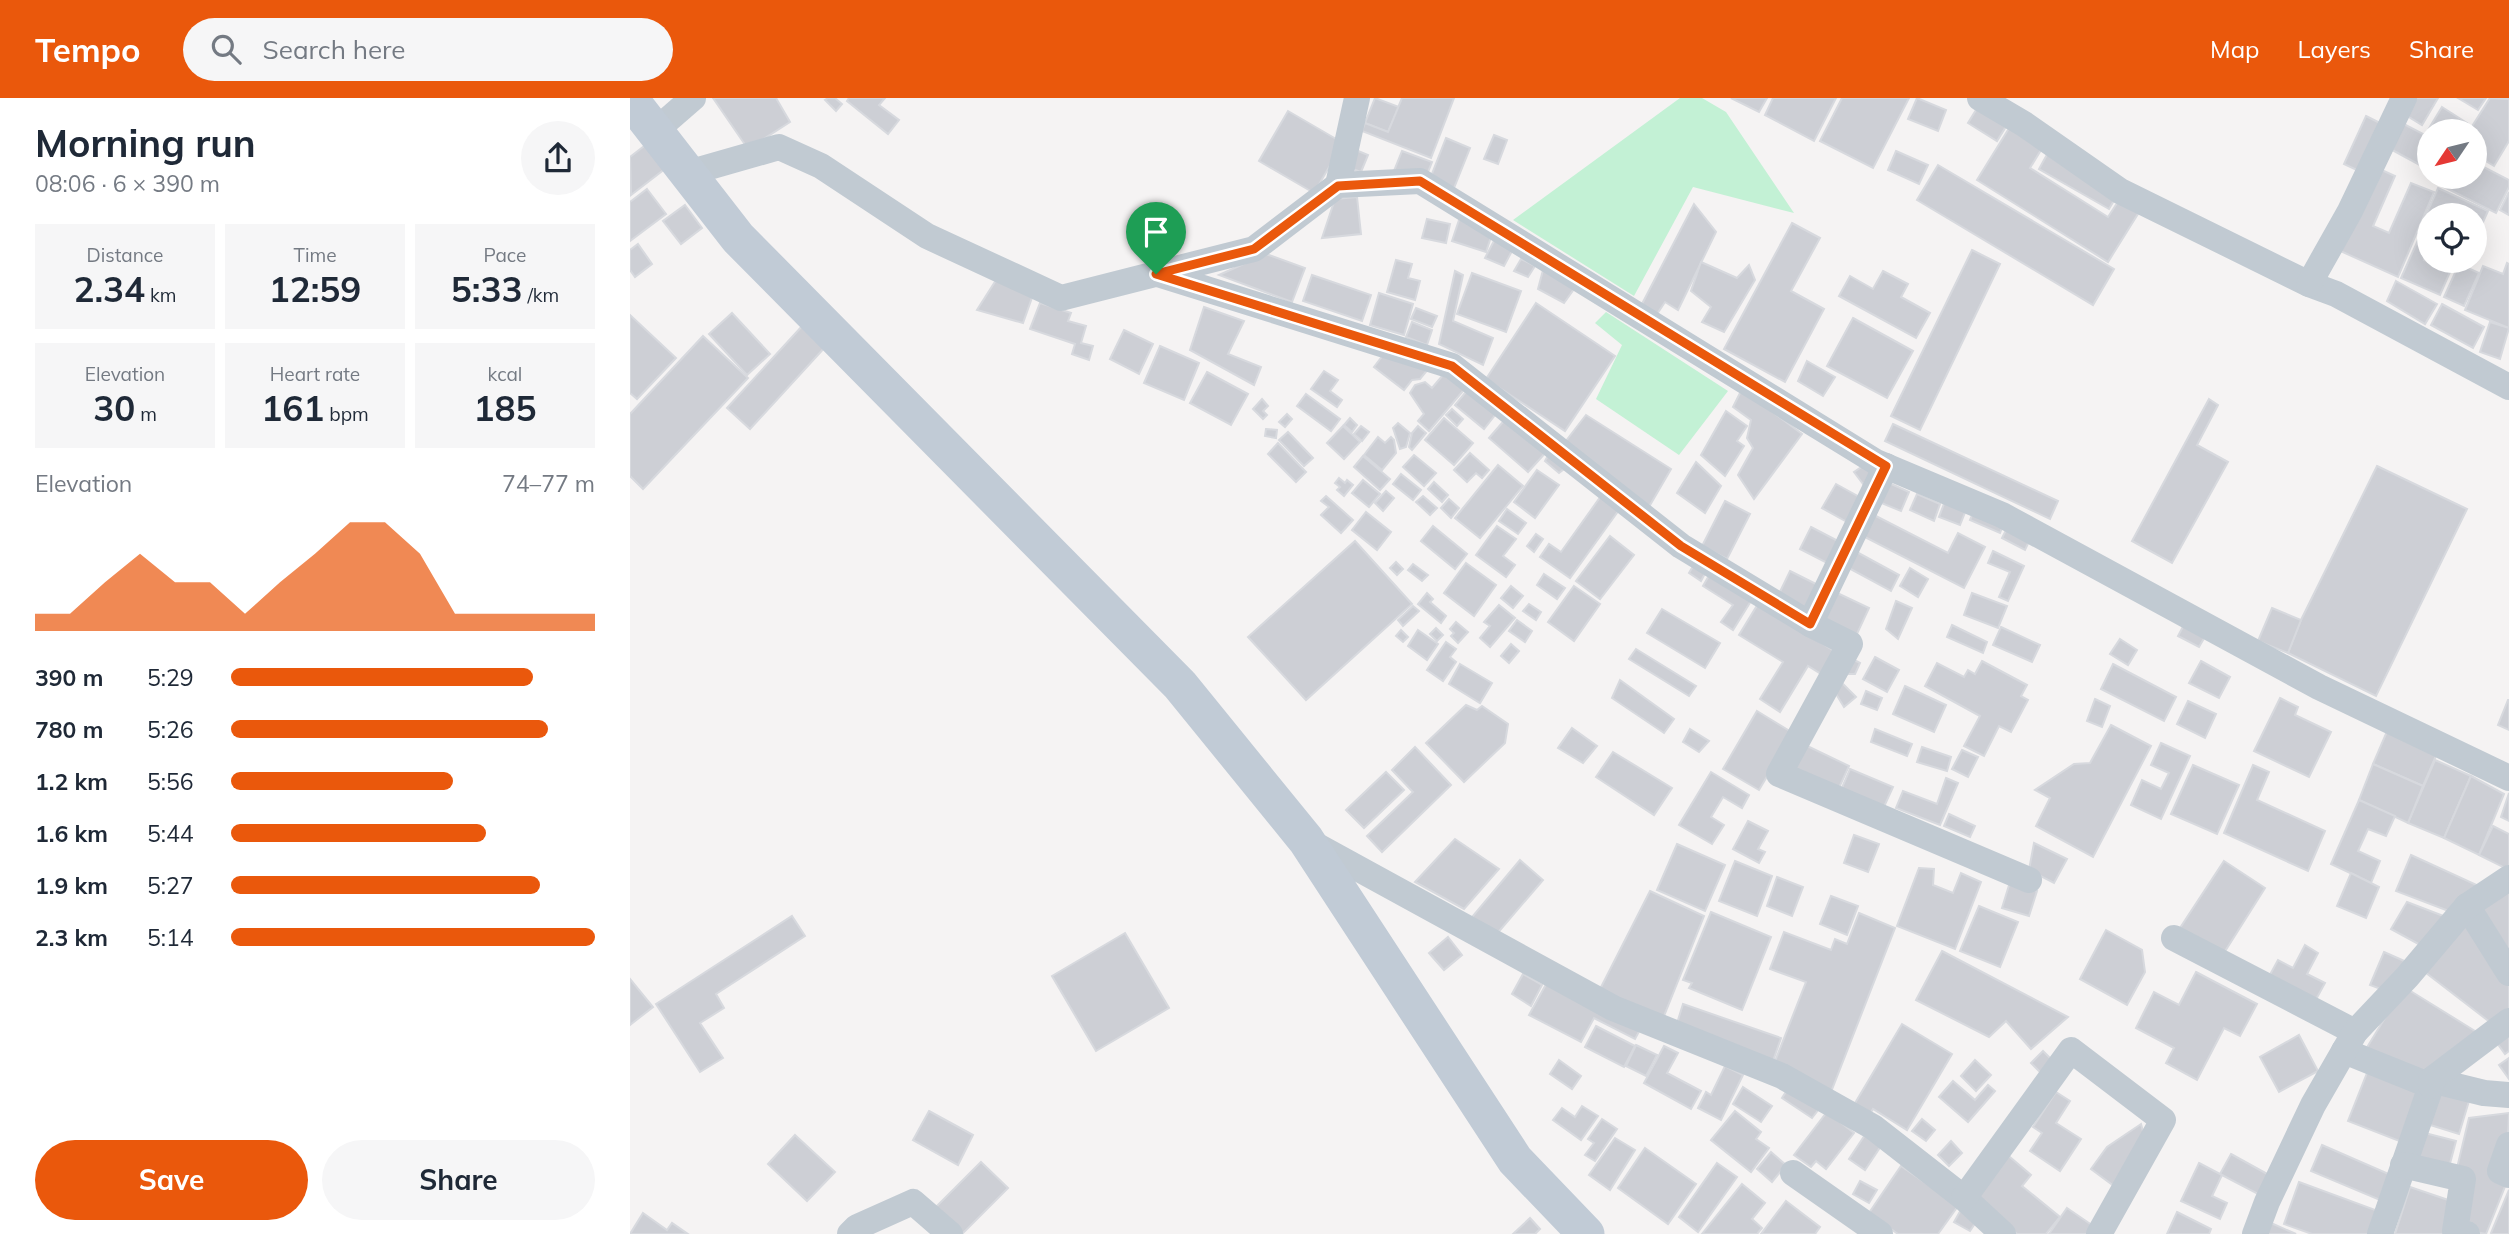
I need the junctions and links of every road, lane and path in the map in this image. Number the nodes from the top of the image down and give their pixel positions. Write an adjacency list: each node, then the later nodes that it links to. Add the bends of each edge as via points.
1 (693, 98): 6 (street)
2 (1357, 98): 8 (street)
3 (1980, 98): 10 (street, via 2120,191)
4 (2404, 98): 10 (street)
5 (630, 99): 6 (main road)
6 (655, 131): 7 (main road)
7 (688, 173): 9 (street, via 779,147 821,166 927,236 1061,298); 15 (main road, via 738,238 1180,685)
8 (1338, 186): 9 (street, via 1254,249); 12 (street, via 1420,181)
9 (1156, 274): 13 (street, via 1452,366 1681,546)
10 (2309, 284): 11 (street)
11 (2509, 387)
12 (1886, 466): 13 (street); 14 (street, via 2002,515 2319,687)
13 (1810, 624): 17 (street, via 1850,644 1779,774)
14 (2509, 778)
15 (1306, 840): 29 (street, via 1614,1008 1782,1076 1874,1127); 33 (main road, via 1515,1160)
16 (2509, 877): 18 (street)
17 (2029, 880)
18 (2467, 906): 20 (street); 22 (street)
19 (2174, 938): 22 (street)
20 (2509, 973)
21 (2509, 1021): 23 (street)
22 (2349, 1042): 23 (street); 37 (street, via 2313,1105)
23 (2431, 1083): 24 (street); 26 (street)
24 (2509, 1095)
25 (2509, 1145): 28 (street, via 2500,1171)
26 (2403, 1165): 30 (street, via 2463,1179); 38 (street)
27 (1793, 1173): 34 (street)
28 (2509, 1175)
29 (1964, 1198): 35 (street); 36 (street, via 2071,1050 2163,1120)
30 (2459, 1233)
31 (850, 1234): 32 (street, via 913,1202)
32 (950, 1234)
33 (1586, 1234)
34 (1880, 1234)
35 (2003, 1234)
36 (2099, 1234)
37 (2255, 1234)
38 (2380, 1234)

